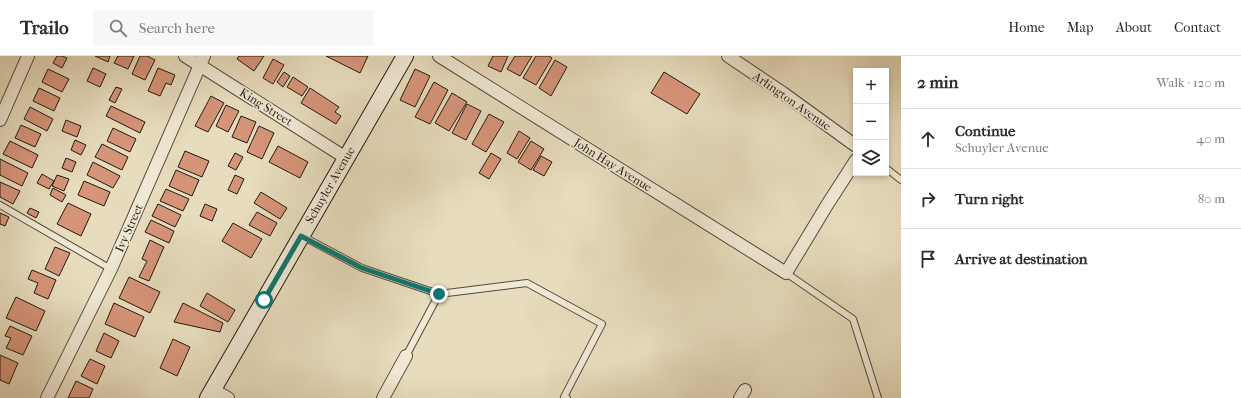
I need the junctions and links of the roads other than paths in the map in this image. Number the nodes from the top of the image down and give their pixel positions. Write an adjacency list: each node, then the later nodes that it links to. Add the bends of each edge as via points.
1 (28, 56): 7 (street)
2 (185, 56): 6 (street, King Street)
3 (405, 56): 9 (main road, Schuyler Avenue)
4 (439, 56): 16 (street, John Hay Avenue)
5 (734, 58): 8 (street, Arlington Avenue)
6 (202, 61): 9 (street, King Street); 15 (street, Ivy Street)
7 (0, 120)
8 (853, 144)
9 (346, 158): 14 (main road, Schuyler Avenue)
10 (853, 165): 16 (street)
11 (889, 170): 12 (lane)
12 (901, 180)
13 (0, 205): 15 (lane)
14 (301, 236): 17 (lane, via 362,268); 19 (main road, Schuyler Avenue)
15 (111, 269): 20 (street, Ivy Street)
16 (786, 273): 24 (lane, via 853,319)
17 (439, 294): 18 (lane); 23 (lane, via 527,283 602,324 564,397)
18 (406, 356): 22 (street)
19 (210, 393): 21 (street)
20 (47, 398)
21 (228, 398)
22 (383, 398)
23 (567, 398)
24 (878, 398)

